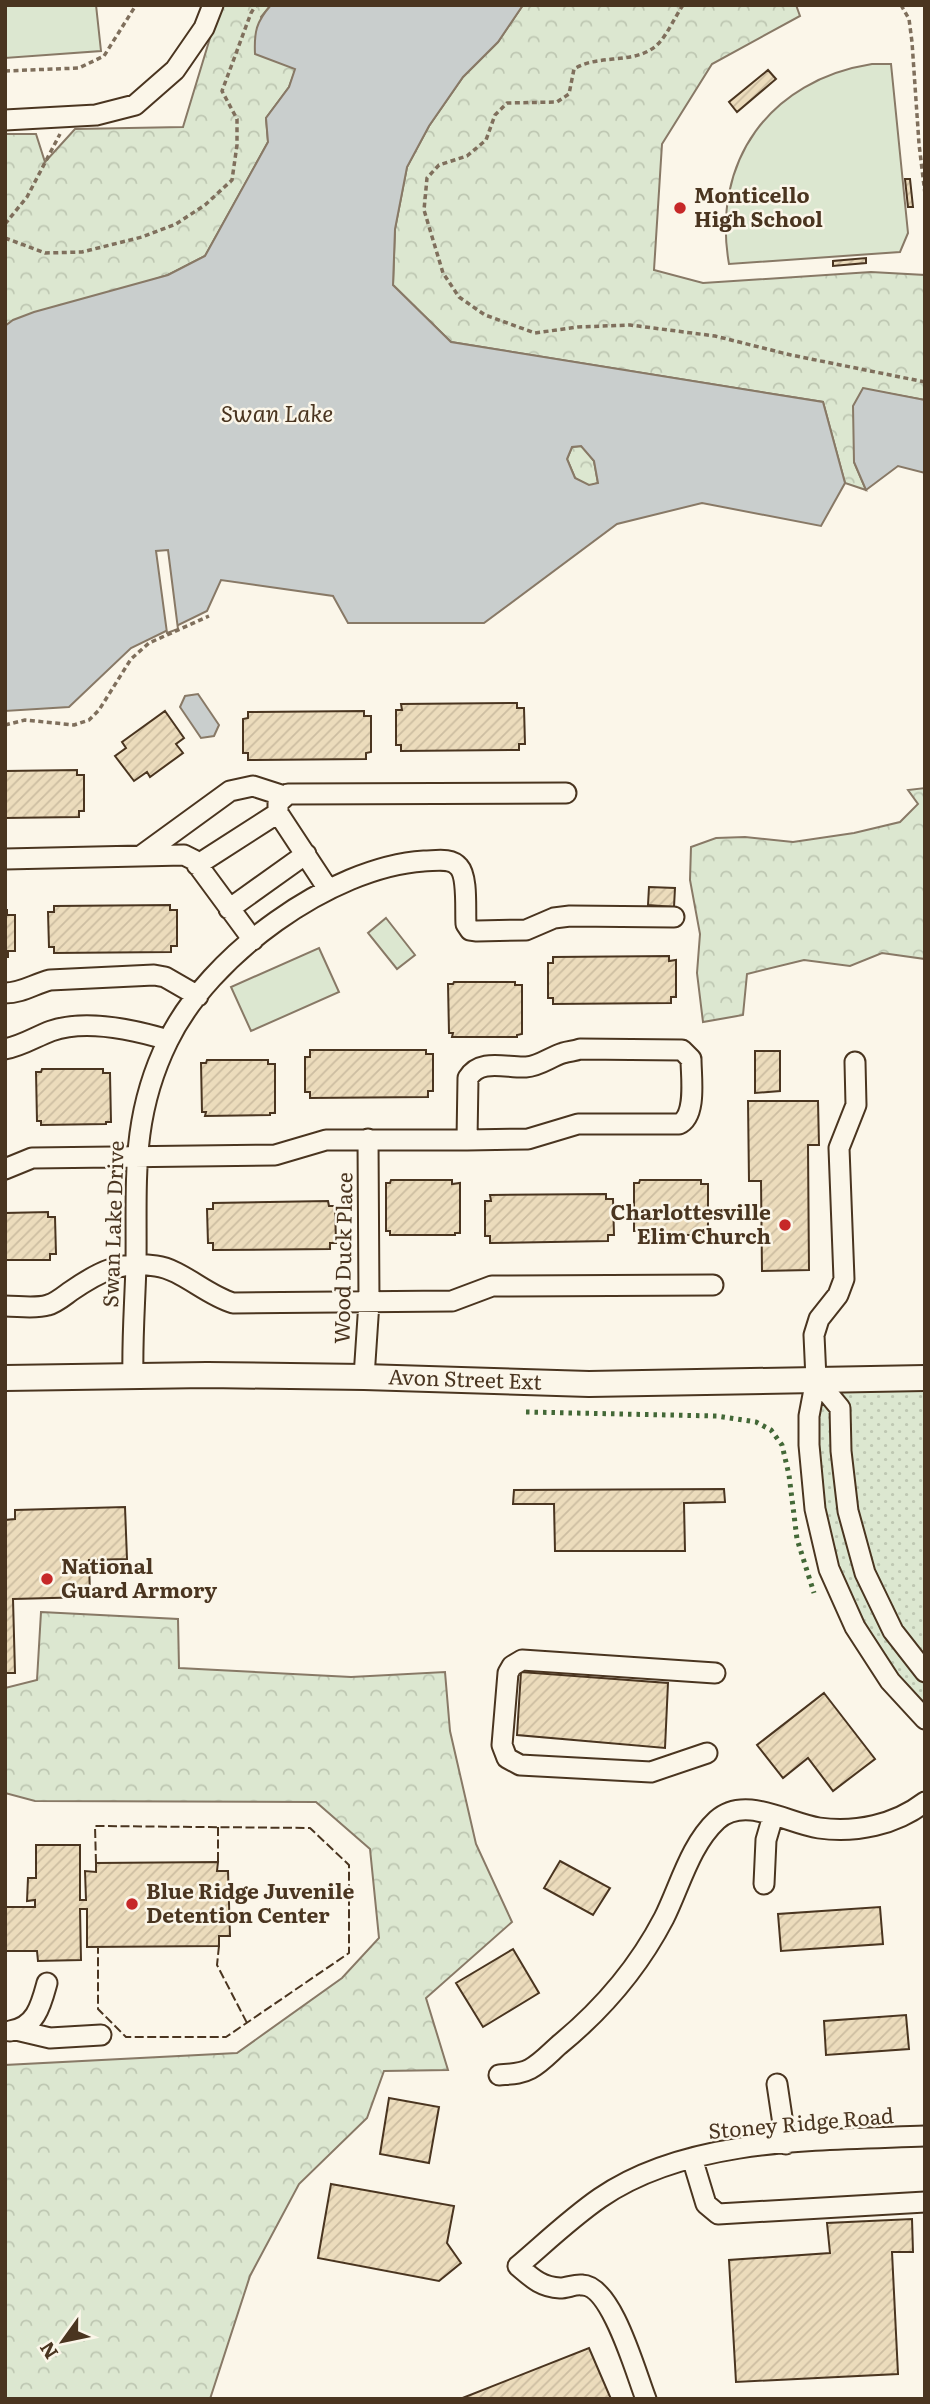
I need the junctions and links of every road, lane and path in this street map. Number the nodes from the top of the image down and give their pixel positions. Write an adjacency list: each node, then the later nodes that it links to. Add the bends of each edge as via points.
1 (136, 5): 6 (path, via 104,56 79,68)
2 (212, 5): 7 (street, via 204,28 175,70 135,105)
3 (256, 5): 11 (path, via 222,91 237,119 232,180 176,224 142,237 82,252 45,253)
4 (683, 5): 12 (path, via 658,45 632,58 586,62 575,69 569,94 556,102 507,103 495,115 486,140 467,156 439,164 427,178 424,210 443,273 459,297 485,316 535,333 630,325 715,336)
5 (901, 5): 9 (path, via 909,19 912,42)
6 (5, 71)
7 (68, 118): 8 (street); 10 (path, via 27,197)
8 (5, 120)
9 (925, 194)
10 (5, 224)
11 (5, 238)
12 (925, 382)
13 (209, 616): 14 (path, via 149,643 131,659 89,720 74,725 25,720)
14 (5, 725)
15 (566, 793): 16 (street, via 301,794)
16 (281, 804): 17 (street); 18 (street, via 253,786 230,792); 20 (street)
17 (306, 854): 21 (street); 22 (street)
18 (142, 855): 19 (street); 20 (street, via 184,855)
19 (5, 859)
20 (197, 865): 22 (street)
21 (328, 889): 23 (street, Swan Lake Drive, via 378,869 448,860 464,877 470,930 526,930 570,916); 24 (street, Swan Lake Drive)
22 (229, 909): 24 (street)
23 (674, 917)
24 (253, 940): 26 (street, Swan Lake Drive)
25 (5, 993): 26 (street, via 50,980 154,975)
26 (198, 996): 27 (street, Swan Lake Drive)
27 (168, 1040): 28 (street, via 131,1029 62,1028); 32 (street, Swan Lake Drive, via 151,1082)
28 (5, 1049)
29 (855, 1062): 42 (street, via 856,1104 839,1148 844,1279 838,1296 818,1319)
30 (368, 1139): 31 (street); 32 (street, via 326,1140 275,1155); 36 (street, Wood Duck Place)
31 (467, 1140): 31 (street, via 468,1078 481,1066 529,1067 580,1049 682,1050 691,1059 691,1113 679,1124 578,1124 528,1139)
32 (136, 1156): 33 (street, via 32,1158); 34 (street, Swan Lake Drive)
33 (5, 1169)
34 (136, 1266): 36 (street, via 168,1268 216,1298 233,1303); 37 (street, via 101,1271 51,1304); 38 (street, Swan Lake Drive)
35 (713, 1286): 36 (street, via 492,1286 452,1301)
36 (369, 1302): 39 (street, Wood Duck Place)
37 (5, 1306)
38 (133, 1376): 39 (main road, Avon Street Ext); 40 (main road, Avon Street Ext)
39 (364, 1377): 42 (main road, Avon Street Ext, via 589,1384)
40 (5, 1378)
41 (925, 1378): 42 (main road, Avon Street Ext)
42 (816, 1379): 43 (street, via 840,1408 848,1511 865,1573 894,1631); 45 (street, via 809,1445 815,1509 829,1569 871,1653)
43 (925, 1672)
44 (715, 1673): 46 (street, via 522,1660 508,1673 502,1745 507,1758 520,1766 651,1772)
45 (925, 1719)
46 (707, 1753)
47 (925, 1802): 48 (street, via 895,1820 847,1829 821,1828)
48 (773, 1816): 49 (street, via 766,1840); 53 (street, via 750,1809 720,1818 698,1846 664,1917 619,1988 531,2068)
49 (764, 1884)
50 (47, 1983): 51 (street, via 35,2017)
51 (11, 2031): 52 (street, via 50,2038)
52 (101, 2035)
53 (499, 2075)
54 (777, 2084): 56 (street)
55 (925, 2136): 56 (street, Stoney Ridge Road)
56 (786, 2144): 57 (street, Stoney Ridge Road)
57 (692, 2158): 58 (street, via 706,2204 718,2214); 59 (street, Stoney Ridge Road, via 619,2186 518,2266 540,2285 584,2284 600,2293 614,2314)
58 (925, 2202)
59 (646, 2399)

